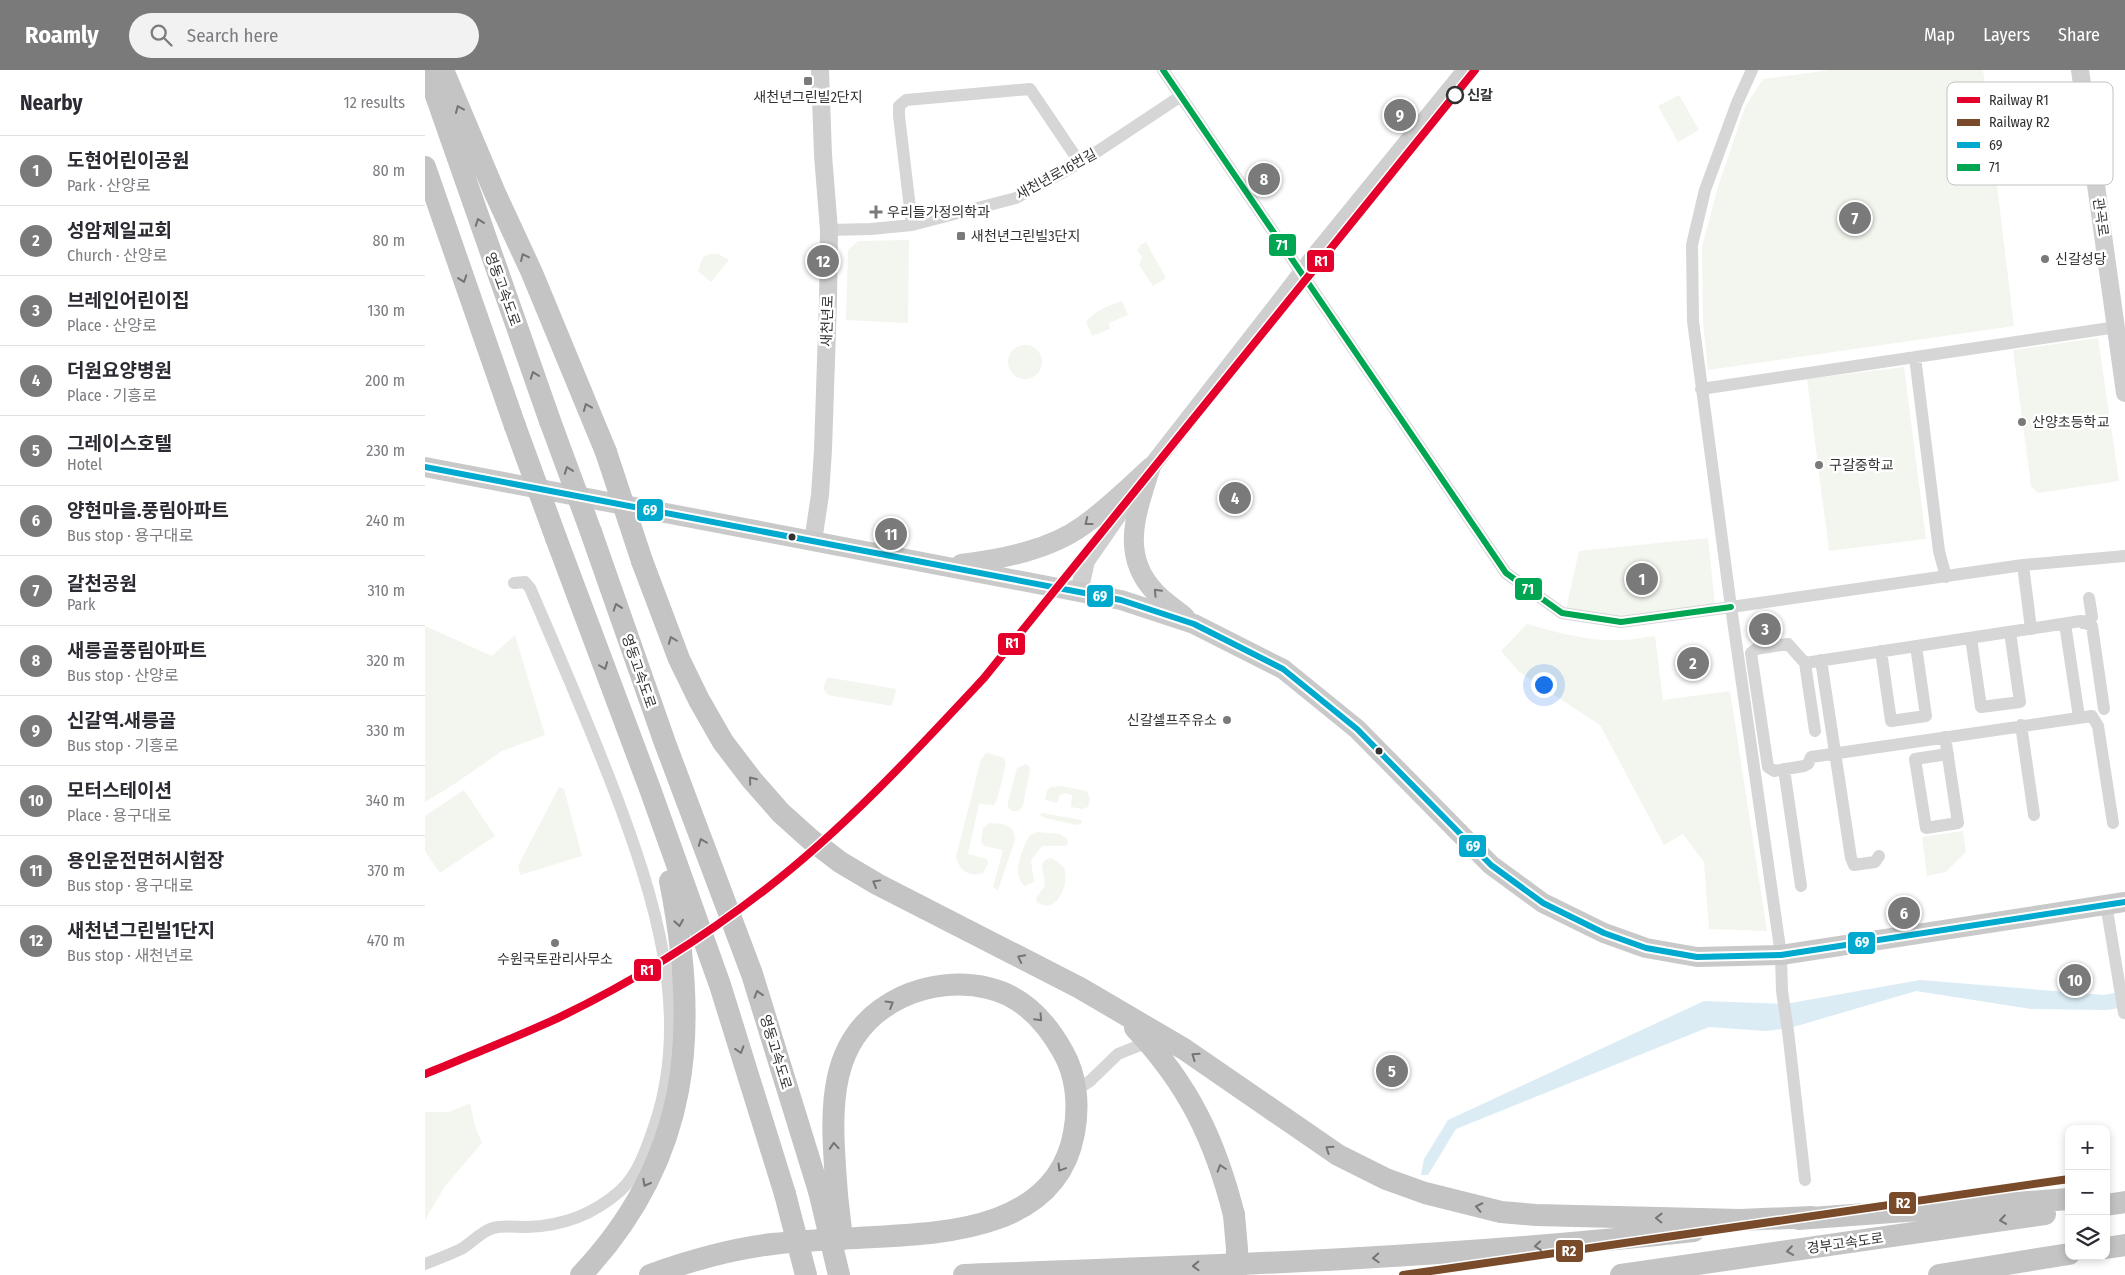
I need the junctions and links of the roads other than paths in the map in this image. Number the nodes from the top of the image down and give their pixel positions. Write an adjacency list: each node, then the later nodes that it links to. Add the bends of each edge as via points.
1 (427, 70): 58 (highway, 영동고속도로, one-way to 1, bridge)
2 (443, 70): 53 (highway, one-way to 2, bridge, via 840,862 781,813 723,742 679,659 642,562 606,452)
3 (820, 70): 12 (street, 새천년로)
4 (1163, 70): 7 (street)
5 (1466, 70): 18 (street, bridge, via 1313,258)
6 (1752, 70): 15 (street, via 1705,190 1692,245 1693,321)
7 (1181, 96): 8 (street, 새천년로16번길); 27 (street, via 1506,573 1562,613 1621,622)
8 (1080, 163): 11 (street, 새천년로16번길, via 1016,198); 11 (street, via 1030,89 906,100 899,106 899,116)
9 (425, 167): 46 (highway, one-way to 46, bridge, via 515,426)
10 (2097, 185): 13 (street, 관곡로)
11 (911, 225): 12 (street, 새천년로16번길)
12 (829, 230): 19 (street, 새천년로, via 823,450)
13 (2117, 327): 14 (street); 16 (street, 관곡로)
14 (1915, 357): 15 (street); 23 (street, via 1939,551)
15 (1701, 389): 27 (street)
16 (2125, 393)
17 (425, 466): 19 (main road)
18 (1151, 467): 22 (main road, one-way to 22, via 1084,526 1060,540 983,561); 25 (street, via 1086,561); 29 (main road, one-way to 18, via 1155,592 1140,570 1133,550 1135,520)
19 (813, 541): 22 (main road)
20 (2125, 556): 21 (street)
21 (2023, 565): 23 (street); 31 (street)
22 (944, 566): 25 (main road)
23 (1946, 577): 27 (street)
24 (514, 582): 69 (street, via 525,582 530,588 592,731 646,880 668,981 668,1071 661,1108 644,1156 622,1190 578,1219 554,1225 495,1227 462,1248)
25 (1079, 592): 29 (main road, via 1121,600)
26 (2089, 598): 28 (street, via 2091,617)
27 (1731, 607): 52 (street)
28 (2083, 622): 30 (street); 38 (street, via 2092,626)
29 (1194, 624): 52 (main road, via 1283,669 1357,729 1491,866 1543,903 1604,933 1647,948 1697,957)
30 (2065, 624): 31 (street); 39 (street)
31 (2031, 629): 32 (street)
32 (2010, 632): 33 (street); 33 (street, via 2020,702 1981,707)
33 (1971, 638): 34 (street)
34 (1917, 646): 35 (street); 35 (street, via 1926,716 1891,721)
35 (1881, 651): 36 (street)
36 (1821, 660): 37 (street); 43 (street)
37 (1805, 662): 41 (street); 45 (street, via 1789,644 1756,649 1751,653 1768,767 1774,771)
38 (2104, 709)
39 (2079, 717): 40 (street); 48 (street, via 2092,716 2098,726)
40 (2021, 725): 42 (street); 47 (street)
41 (1815, 731)
42 (1945, 737): 43 (street); 44 (street)
43 (1835, 753): 45 (street, via 1811,757 1804,766); 49 (street, via 1851,858 1854,864 1875,862)
44 (1947, 754): 44 (street, via 1958,823 1926,828 1915,758)
45 (1784, 769): 50 (street)
46 (650, 789): 70 (highway, one-way to 70, via 679,921 684,968 686,1012 680,1088 658,1160 619,1230); 72 (highway, one-way to 72, bridge, via 720,985 785,1194)
47 (2034, 814)
48 (2113, 823)
49 (1879, 856)
50 (1801, 886)
51 (2115, 903): 52 (main road); 54 (street)
52 (1781, 955): 57 (street, via 1782,991)
53 (1080, 988): 55 (highway, via 1111,1006); 65 (highway, one-way to 53, via 1740,1220 1536,1215 1501,1212 1425,1194 1386,1180 1338,1155 1184,1049)
54 (2124, 1013)
55 (1147, 1042): 56 (street, via 1117,1054); 76 (highway, one-way to 55, bridge, via 1234,1215 1215,1151 1173,1073)
56 (1075, 1091): 58 (highway, one-way to 56, via 835,1091 843,1058 850,1042 872,1017 910,993 942,986 974,985 1004,993 1036,1014 1059,1044 1067,1059); 71 (highway, one-way to 71, via 1076,1125 1060,1170 1040,1195 1000,1218 953,1231 769,1244)
57 (1805, 1180)
58 (828, 1193): 73 (highway, 영동고속도로, bridge); 74 (highway, bridge)
59 (2125, 1196): 60 (highway)
60 (2110, 1197)
61 (2065, 1199): 65 (highway)
62 (2125, 1202): 63 (highway)
63 (2110, 1204)
64 (2065, 1211): 77 (highway, 경부고속도로, one-way to 77)
65 (1812, 1217): 75 (highway, one-way to 75, via 1468,1252)
66 (2125, 1245): 67 (highway)
67 (2110, 1247)
68 (2065, 1255): 78 (highway)
69 (425, 1264)
70 (581, 1275)
71 (650, 1275)
72 (806, 1275)
73 (839, 1275)
74 (846, 1275)
75 (964, 1275)
76 (1236, 1275)
77 (1621, 1275)
78 (1939, 1275)

